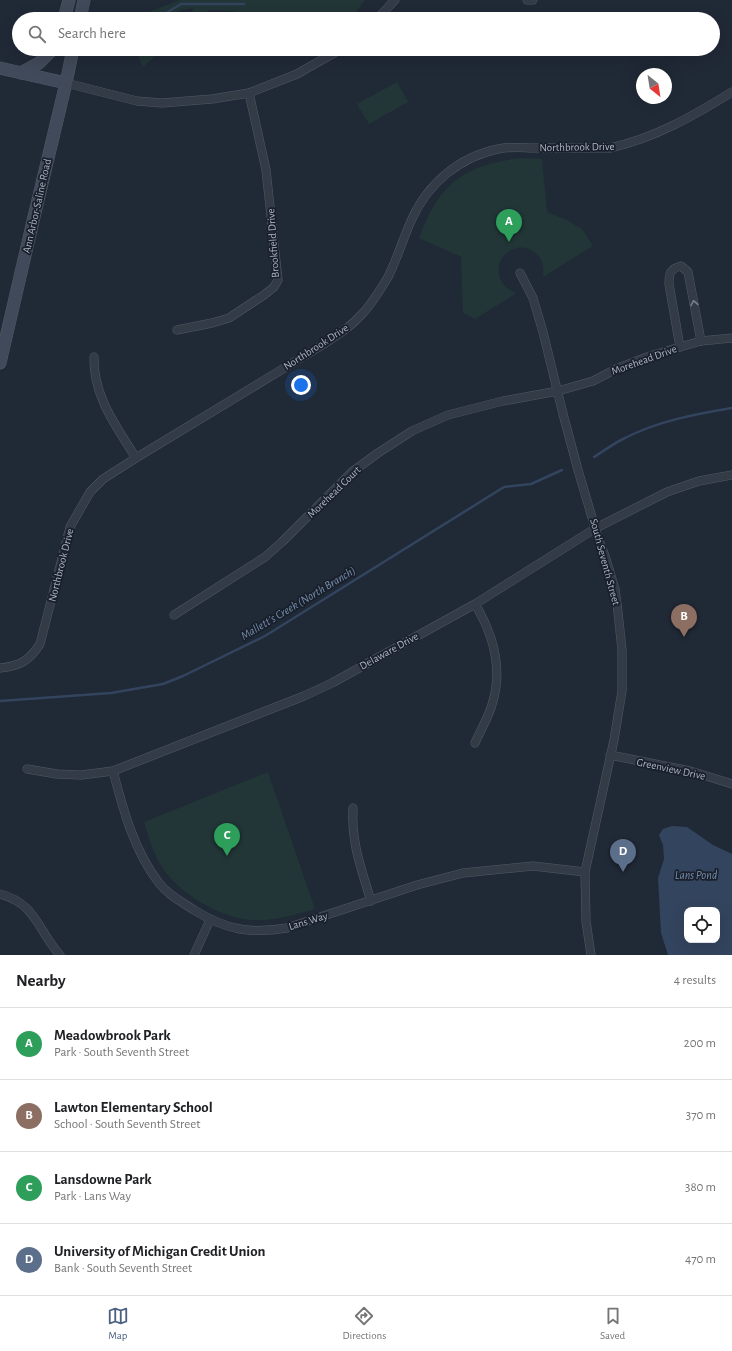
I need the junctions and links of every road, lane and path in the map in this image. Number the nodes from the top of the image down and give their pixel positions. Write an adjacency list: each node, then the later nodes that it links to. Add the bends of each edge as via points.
1 (69, 0): 6 (main road)
2 (84, 0): 7 (main road)
3 (395, 0): 8 (street)
4 (527, 0): 5 (street)
5 (533, 0)
6 (66, 12)
7 (81, 12)
8 (384, 12)
9 (46, 56): 13 (main road)
10 (72, 56): 14 (main road, Ann Arbor-Saline Road)
11 (329, 56): 16 (street, via 297,74)
12 (0, 68): 13 (main road)
13 (21, 73): 14 (main road)
14 (66, 83): 16 (street, via 137,101 162,103); 23 (main road, Ann Arbor-Saline Road)
15 (732, 92): 25 (street, Northbrook Drive, via 664,131 625,145 610,148 500,149 466,159 436,182 421,200 387,278 363,314 319,347)
16 (249, 93): 18 (street, Brookfield Drive, via 266,170 278,280 264,295 229,318)
17 (520, 273): 24 (street, South Seventh Street, via 533,298)
18 (177, 330)
19 (732, 338): 20 (street, Morehead Drive)
20 (701, 341): 21 (street, Morehead Drive); 21 (street, one-way to 21, via 688,272 681,266 674,268 669,275)
21 (680, 346): 24 (street, Morehead Drive, via 647,356 593,381)
22 (94, 357): 25 (street, via 96,386 105,407)
23 (0, 363)
24 (558, 391): 27 (street, South Seventh Street); 29 (street, Morehead Court, via 448,415 412,431 352,472 264,557)
25 (136, 458): 30 (street, Northbrook Drive, via 103,479 90,492 70,527 40,644 32,657 19,665)
26 (732, 475): 27 (street, Delaware Drive, via 698,481 666,492)
27 (596, 528): 28 (street, Delaware Drive); 32 (street, South Seventh Street, via 615,589 622,650 622,691)
28 (475, 604): 31 (street, via 485,620 493,642 498,672 493,701); 34 (street, Delaware Drive, via 304,696)
29 (174, 615)
30 (0, 668)
31 (475, 743)
32 (610, 755): 35 (street, Greenview Drive, via 690,771); 37 (street, South Seventh Street)
33 (27, 769): 34 (street, Delaware Drive, via 81,775)
34 (113, 771): 40 (street, Lans Way, via 123,808 141,854 159,883 175,898)
35 (732, 784)
36 (353, 808): 39 (street, via 355,848)
37 (585, 872): 39 (street, Lans Way, via 532,866 463,873); 43 (street, South Seventh Street, via 586,921)
38 (0, 894): 41 (street, via 17,899 34,916)
39 (371, 901): 40 (street, Lans Way, via 310,922 267,932 224,926)
40 (210, 920): 42 (street)
41 (60, 955)
42 (194, 955)
43 (591, 955)

